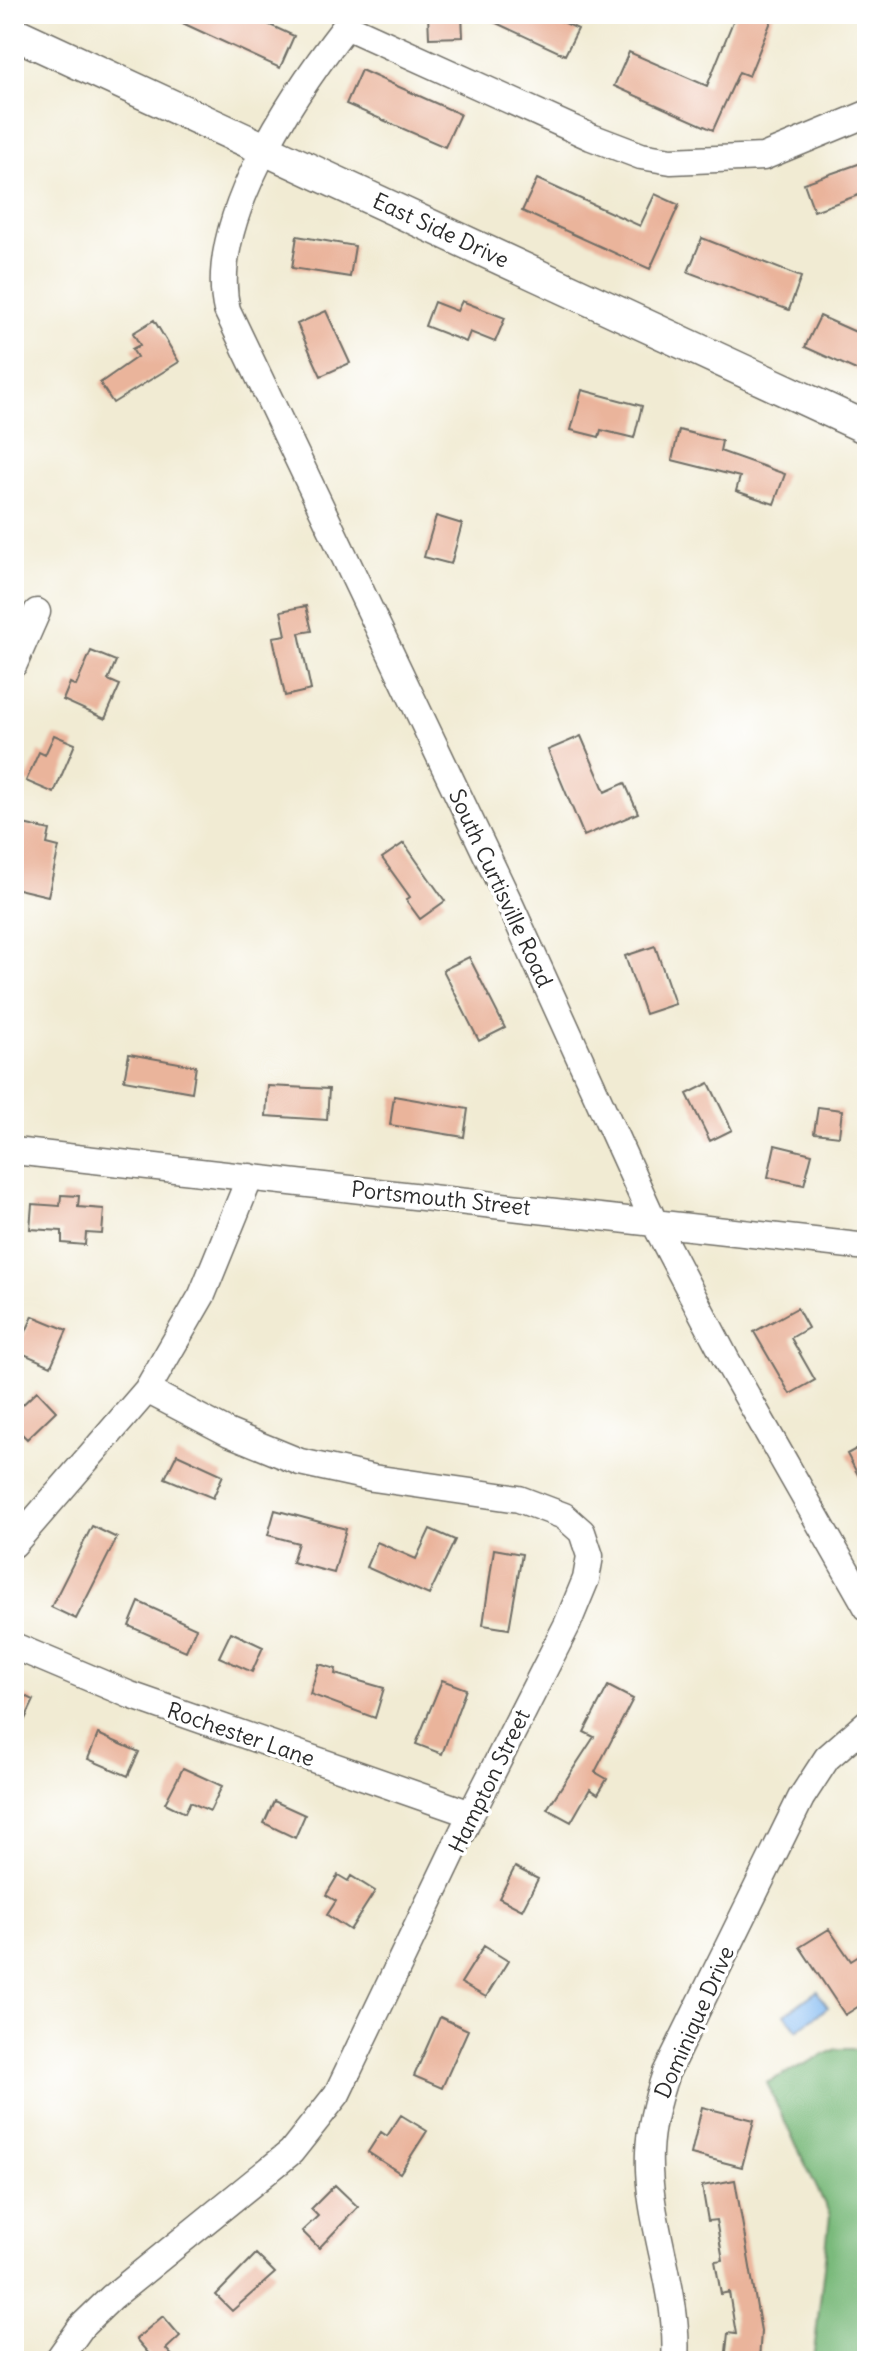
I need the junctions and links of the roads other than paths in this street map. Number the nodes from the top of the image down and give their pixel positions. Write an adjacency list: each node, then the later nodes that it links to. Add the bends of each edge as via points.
1 (14, 33): 3 (main road, East Side Drive)
2 (867, 114): 3 (street, South Curtisville Road, via 763,157 671,161 641,156 346,26 305,79)
3 (266, 152): 4 (main road, East Side Drive); 9 (street, South Curtisville Road, via 226,239 222,290 227,310 502,885)
4 (867, 428)
5 (37, 612): 6 (street)
6 (14, 664)
7 (14, 1151): 8 (street, Portsmouth Street)
8 (250, 1177): 9 (street, Portsmouth Street); 11 (street, via 202,1295)
9 (654, 1222): 10 (street, Portsmouth Street); 13 (street, South Curtisville Road)
10 (867, 1247)
11 (147, 1390): 12 (street); 16 (street, Hampton Street, via 300,1462 519,1499 564,1516 582,1532 590,1556 586,1579)
12 (14, 1544)
13 (867, 1607)
14 (14, 1646): 16 (street, Rochester Lane, via 130,1695)
15 (867, 1723): 18 (street, Dominique Drive, via 827,1758 801,1798 657,2100 649,2155 674,2308)
16 (471, 1814): 17 (street, Hampton Street, via 385,2000 319,2120 291,2152 112,2297)
17 (57, 2361)
18 (675, 2361)

